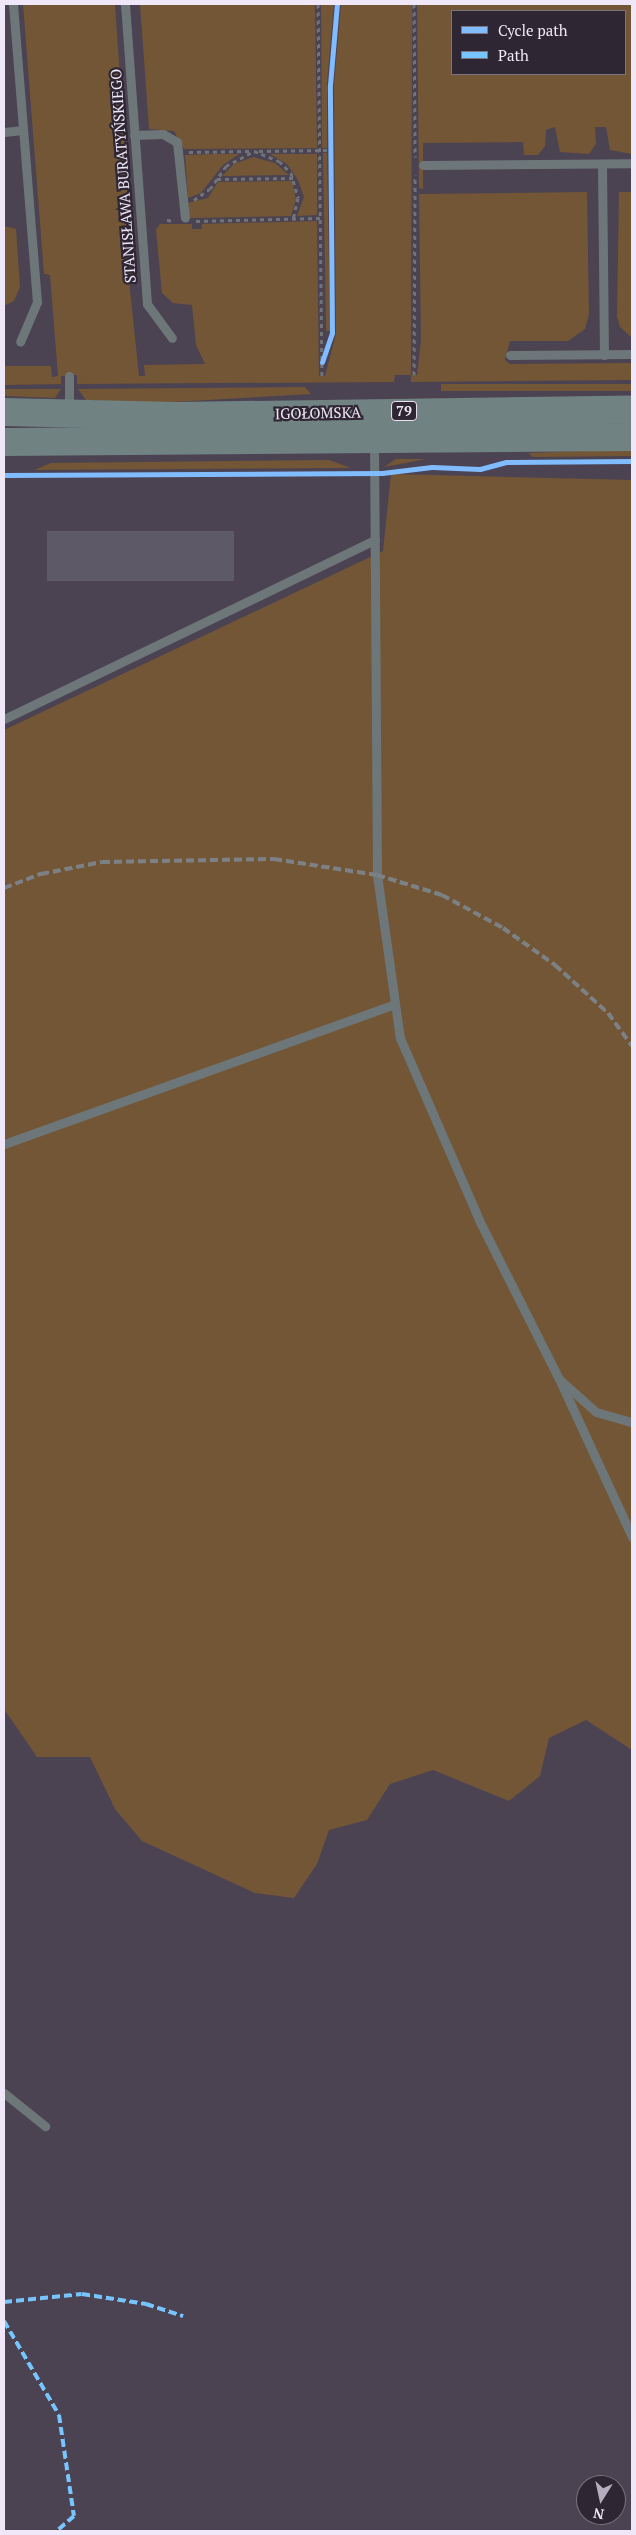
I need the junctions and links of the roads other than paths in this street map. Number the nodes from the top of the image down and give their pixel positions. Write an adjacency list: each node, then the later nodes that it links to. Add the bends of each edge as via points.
1 (14, 4): 3 (lane)
2 (125, 4): 5 (lane, STANISŁAWA BURATYŃSKIEGO)
3 (23, 130): 4 (lane); 11 (lane, via 37,302)
4 (4, 132)
5 (134, 135): 9 (lane, via 166,134 177,142); 10 (lane, STANISŁAWA BURATYŃSKIEGO, via 147,304)
6 (419, 163): 8 (lane)
7 (632, 163): 8 (lane)
8 (602, 164): 14 (lane)
9 (185, 218)
10 (172, 338)
11 (20, 342)
12 (632, 354): 14 (lane)
13 (510, 355): 14 (lane)
14 (604, 355)
15 (69, 376): 18 (lane)
16 (632, 410): 18 (main road, IGOŁOMSKA / 79)
17 (4, 412): 18 (main road, IGOŁOMSKA / 79)
18 (69, 414)
19 (632, 438): 20 (main road, IGOŁOMSKA / 79)
20 (374, 439): 21 (main road, IGOŁOMSKA / 79); 22 (lane)
21 (4, 442)
22 (375, 540): 23 (lane); 24 (lane, via 377,875)
23 (4, 719)
24 (392, 1005): 25 (lane); 26 (lane, via 400,1038 431,1115)
25 (4, 1144)
26 (559, 1379): 27 (lane, via 596,1412); 28 (lane)
27 (632, 1422)
28 (632, 1537)
29 (4, 2093): 30 (lane)
30 (45, 2126)

